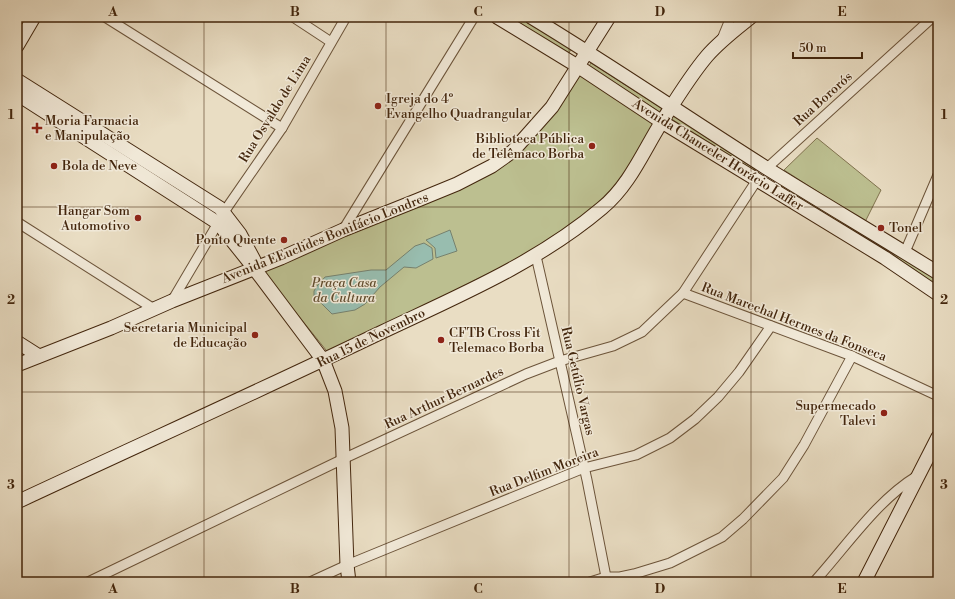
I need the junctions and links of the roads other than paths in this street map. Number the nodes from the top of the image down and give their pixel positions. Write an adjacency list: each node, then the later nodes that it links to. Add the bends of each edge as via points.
1 (34, 17): 14 (main road)
2 (105, 17): 21 (street)
3 (293, 17): 13 (street)
4 (346, 17): 13 (street, Rua Osvaldo de Lima)
5 (474, 17): 27 (street)
6 (498, 17): 16 (main road, Avenida Chanceler Horácio Laffer)
7 (532, 17): 15 (main road, Avenida Chanceler Horácio Laffer)
8 (609, 17): 15 (main road, Avenida EEuclides Bonifácio Londres)
9 (731, 17): 12 (street)
10 (751, 17): 12 (main road, Rua 15 de Novembro)
11 (933, 17): 22 (street, Rua Bororós)
12 (722, 39): 19 (main road, Rua 15 de Novembro, via 706,57)
13 (331, 42): 21 (street, Rua Osvaldo de Lima)
14 (17, 46)
15 (588, 51): 16 (main road, Avenida EEuclides Bonifácio Londres); 19 (main road, Avenida Chanceler Horácio Laffer)
16 (579, 67): 20 (main road, Avenida Chanceler Horácio Laffer); 27 (main road, Avenida EEuclides Bonifácio Londres, via 552,107 508,155 457,184)
17 (17, 80): 25 (main road, via 216,205)
18 (17, 94): 25 (main road)
19 (672, 107): 20 (main road, Rua 15 de Novembro); 22 (main road, Avenida Chanceler Horácio Laffer)
20 (662, 122): 24 (main road, Avenida Chanceler Horácio Laffer); 29 (main road, Rua 15 de Novembro, via 630,177 617,194 603,208)
21 (282, 128): 25 (street, Rua Osvaldo de Lima)
22 (767, 168): 28 (main road, Avenida Chanceler Horácio Laffer)
23 (938, 175): 28 (street)
24 (757, 180): 32 (street, Rua Arthur Bernardes); 33 (main road, Avenida Chanceler Horácio Laffer)
25 (221, 217): 30 (main road); 34 (street, Rua Osvaldo de Lima)
26 (17, 222): 35 (street)
27 (343, 230): 30 (main road, Avenida EEuclides Bonifácio Londres)
28 (906, 252): 31 (main road, Avenida Chanceler Horácio Laffer)
29 (536, 256): 40 (main road, Rua 15 de Novembro); 41 (street, Rua Getúlio Vargas)
30 (254, 268): 34 (main road, Avenida EEuclides Bonifácio Londres); 40 (main road)
31 (938, 274)
32 (683, 293): 36 (street, Rua Marechal Hermes da Fonseca); 41 (street, Rua Arthur Bernardes, via 642,332 613,346)
33 (938, 294)
34 (172, 301): 35 (main road, Avenida EEuclides Bonifácio Londres)
35 (154, 309): 38 (main road, Avenida EEuclides Bonifácio Londres)
36 (771, 326): 39 (street, Rua Marechal Hermes da Fonseca); 46 (street, Rua Delfim Moreira, via 718,397 670,438 636,455)
37 (17, 342): 38 (main road)
38 (39, 356): 42 (main road, Avenida EEuclides Bonifácio Londres)
39 (852, 356): 43 (street, Rua Marechal Hermes da Fonseca); 50 (street, via 804,445 783,478 744,519 722,537 670,563)
40 (323, 360): 45 (main road, via 335,391 342,428); 48 (main road, Rua 15 de Novembro)
41 (560, 361): 45 (street, Rua Arthur Bernardes); 46 (street, Rua Getúlio Vargas)
42 (17, 365)
43 (938, 396)
44 (938, 437): 47 (main road)
45 (343, 459): 49 (main road); 51 (street, Rua Arthur Bernardes)
46 (584, 468): 49 (street, Rua Delfim Moreira); 50 (street, Rua Getúlio Vargas)
47 (918, 476): 55 (street, via 904,484 879,508); 56 (main road)
48 (17, 502)
49 (347, 565): 52 (street, Rua Delfim Moreira); 53 (main road)
50 (606, 579): 54 (street)
51 (88, 582)
52 (310, 582)
53 (349, 582)
54 (590, 582)
55 (814, 582)
56 (864, 582)

